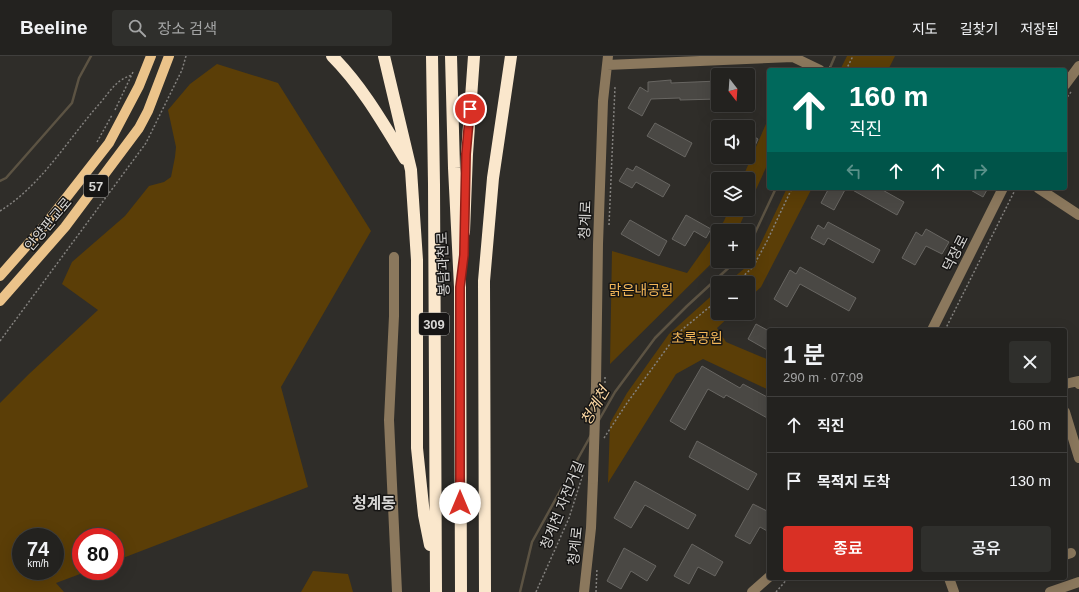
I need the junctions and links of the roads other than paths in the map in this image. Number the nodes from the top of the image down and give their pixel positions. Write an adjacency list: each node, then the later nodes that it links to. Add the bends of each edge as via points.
1 (151, 56): 18 (main road, 안양판교로 / 57, via 139,86 109,143 45,225)
2 (169, 56): 20 (main road, 안양판교로 / 57, via 139,128 65,227)
3 (332, 56): 13 (highway, via 373,106)
4 (384, 56): 13 (highway, 봉담과천로)
5 (432, 56): 26 (highway, 봉담과천로 / 309)
6 (451, 56): 19 (highway, 봉담과천로 / 309)
7 (474, 56): 19 (highway, via 466,154 464,255)
8 (511, 56): 33 (highway, via 493,178 484,281)
9 (607, 61): 11 (street, via 793,57); 34 (street, 청계로, bridge, via 603,101 598,244 591,528)
10 (1079, 66): 12 (street)
11 (817, 68)
12 (1067, 82)
13 (411, 170): 26 (highway, 봉담과천로, via 416,260 417,448 424,515)
14 (1003, 190): 21 (street, 덕장로)
15 (1041, 190): 16 (street)
16 (1079, 215)
17 (394, 257): 30 (street, via 389,420)
18 (0, 276)
19 (460, 287): 32 (highway, 봉담과천로 / 309)
20 (0, 301)
21 (933, 328)
22 (1067, 383): 23 (street, via 1078,380)
23 (1079, 384)
24 (1067, 419): 25 (street)
25 (1079, 458)
26 (436, 579): 31 (highway, 봉담과천로 / 309)
27 (767, 579): 35 (street)
28 (950, 580): 36 (street)
29 (1079, 582): 37 (street)
30 (397, 592)
31 (436, 592)
32 (461, 592)
33 (485, 592)
34 (584, 592)
35 (752, 592)
36 (954, 592)
37 (1050, 592)

